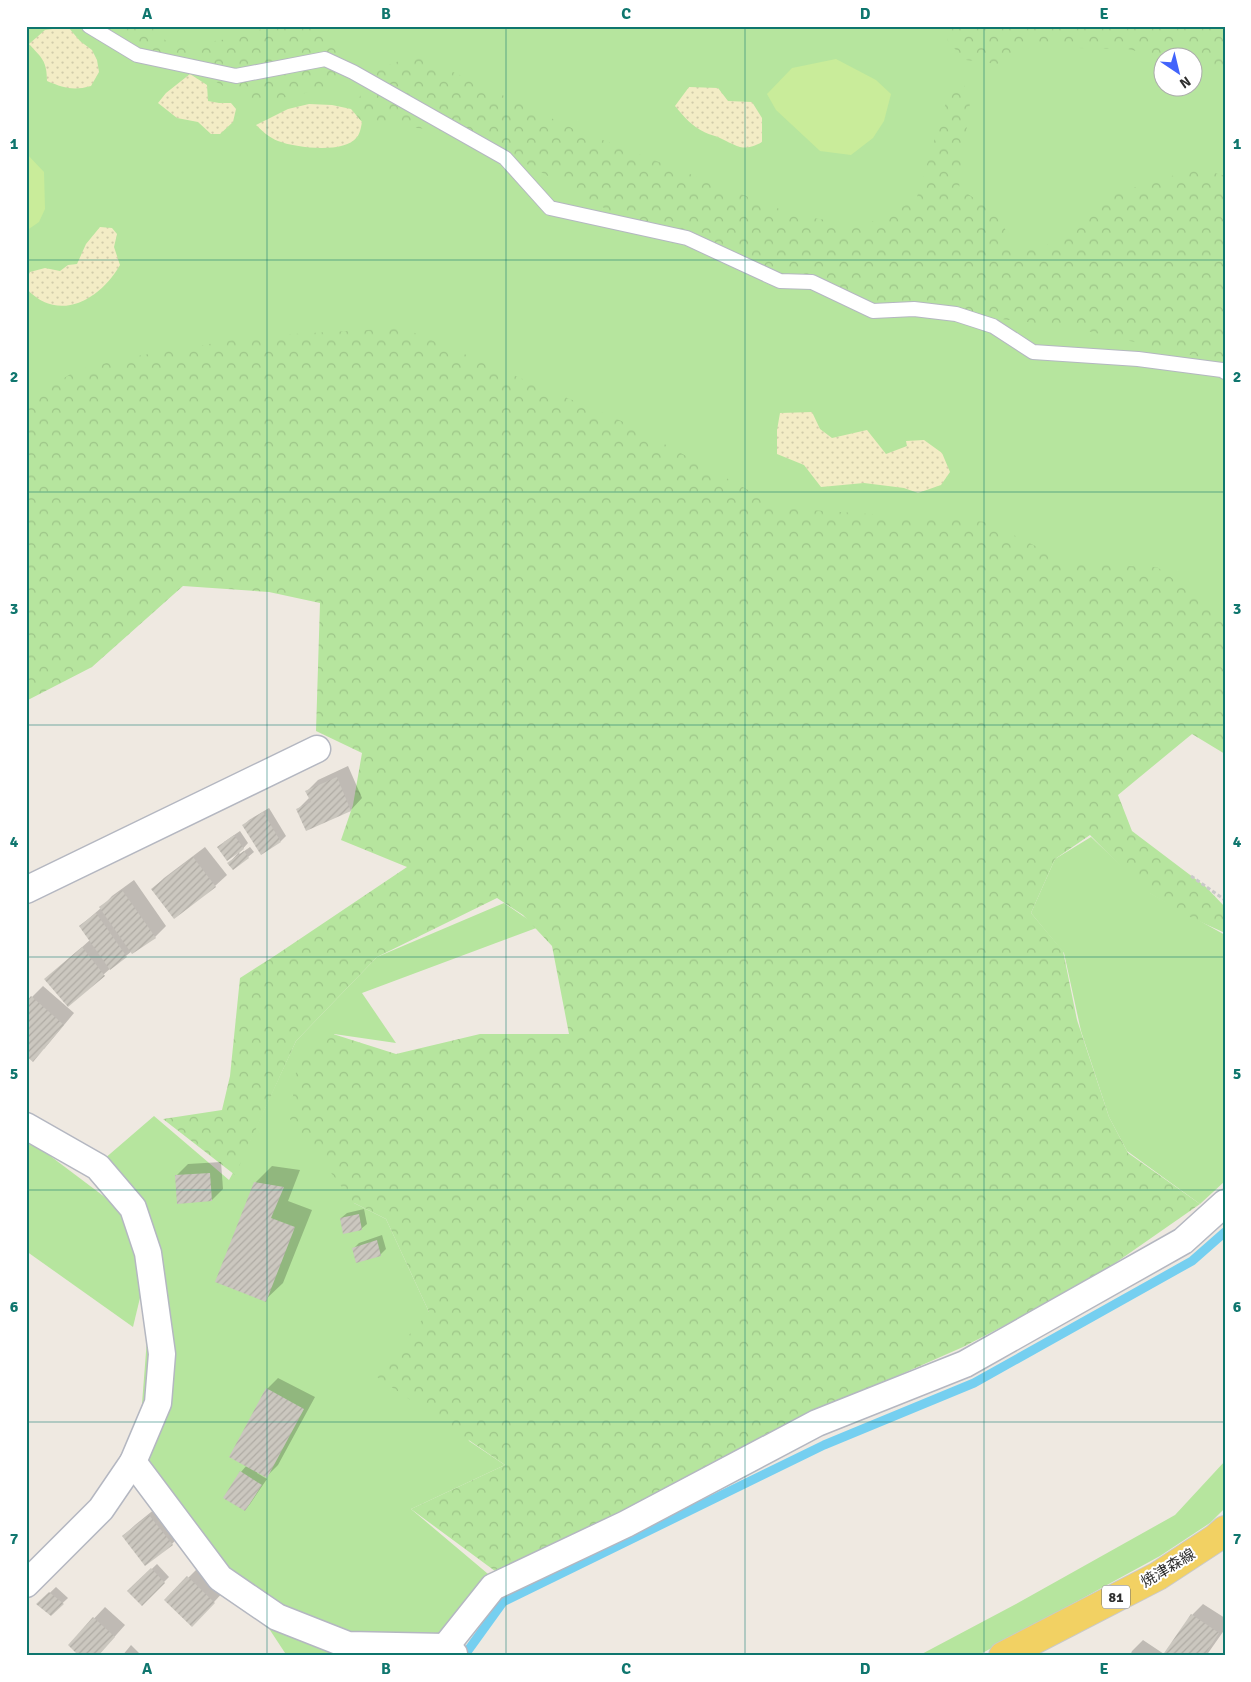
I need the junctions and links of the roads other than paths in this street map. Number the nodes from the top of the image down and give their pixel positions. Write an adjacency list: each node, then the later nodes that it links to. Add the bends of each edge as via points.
1 (89, 26): 2 (lane, via 137,55 236,76 325,60 505,158 550,208 686,238 780,281 812,282 873,311 914,309 956,314 993,326 1033,352 1138,360)
2 (1225, 372)
3 (317, 749): 4 (street)
4 (26, 890)
5 (26, 1126): 7 (street, via 98,1167 133,1208 148,1252 162,1354 158,1403)
6 (1225, 1203): 10 (street, via 1184,1241 965,1364 817,1422 626,1524 493,1587)
7 (133, 1462): 9 (street, via 101,1509); 10 (street, via 220,1578 277,1617 348,1645)
8 (1225, 1530): 11 (main road, 焼津森線 / 81, via 1158,1576)
9 (26, 1584)
10 (448, 1653)
11 (1002, 1656)

